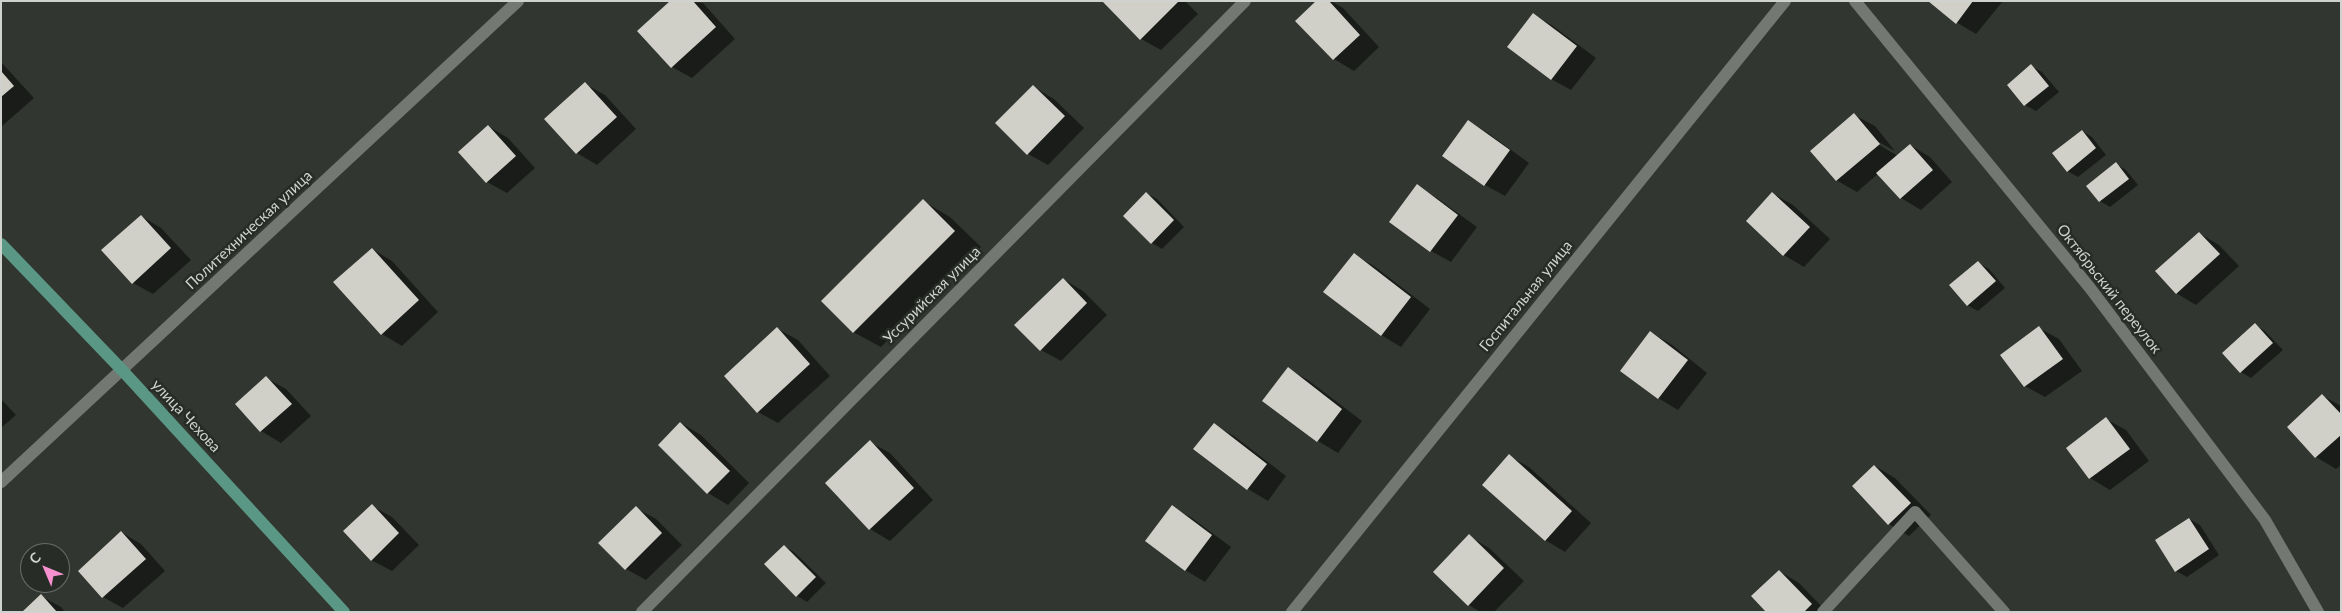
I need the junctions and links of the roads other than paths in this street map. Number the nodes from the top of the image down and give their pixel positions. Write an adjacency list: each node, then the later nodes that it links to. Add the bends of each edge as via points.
1 (518, 1): 6 (street, Политехническая улица)
2 (1246, 1): 9 (street, Уссурийская улица)
3 (1785, 1): 10 (street, Госпитальная улица)
4 (1855, 1): 13 (street, Октябрьский переулок, via 2090,288 2265,520)
5 (1, 244): 6 (main road, улица Чехова)
6 (122, 370): 7 (street, Политехническая улица); 8 (main road, улица Чехова)
7 (1, 482)
8 (344, 612)
9 (642, 612)
10 (1292, 612)
11 (1823, 612): 12 (street, via 1915,512)
12 (2004, 612)
13 (2318, 612)

